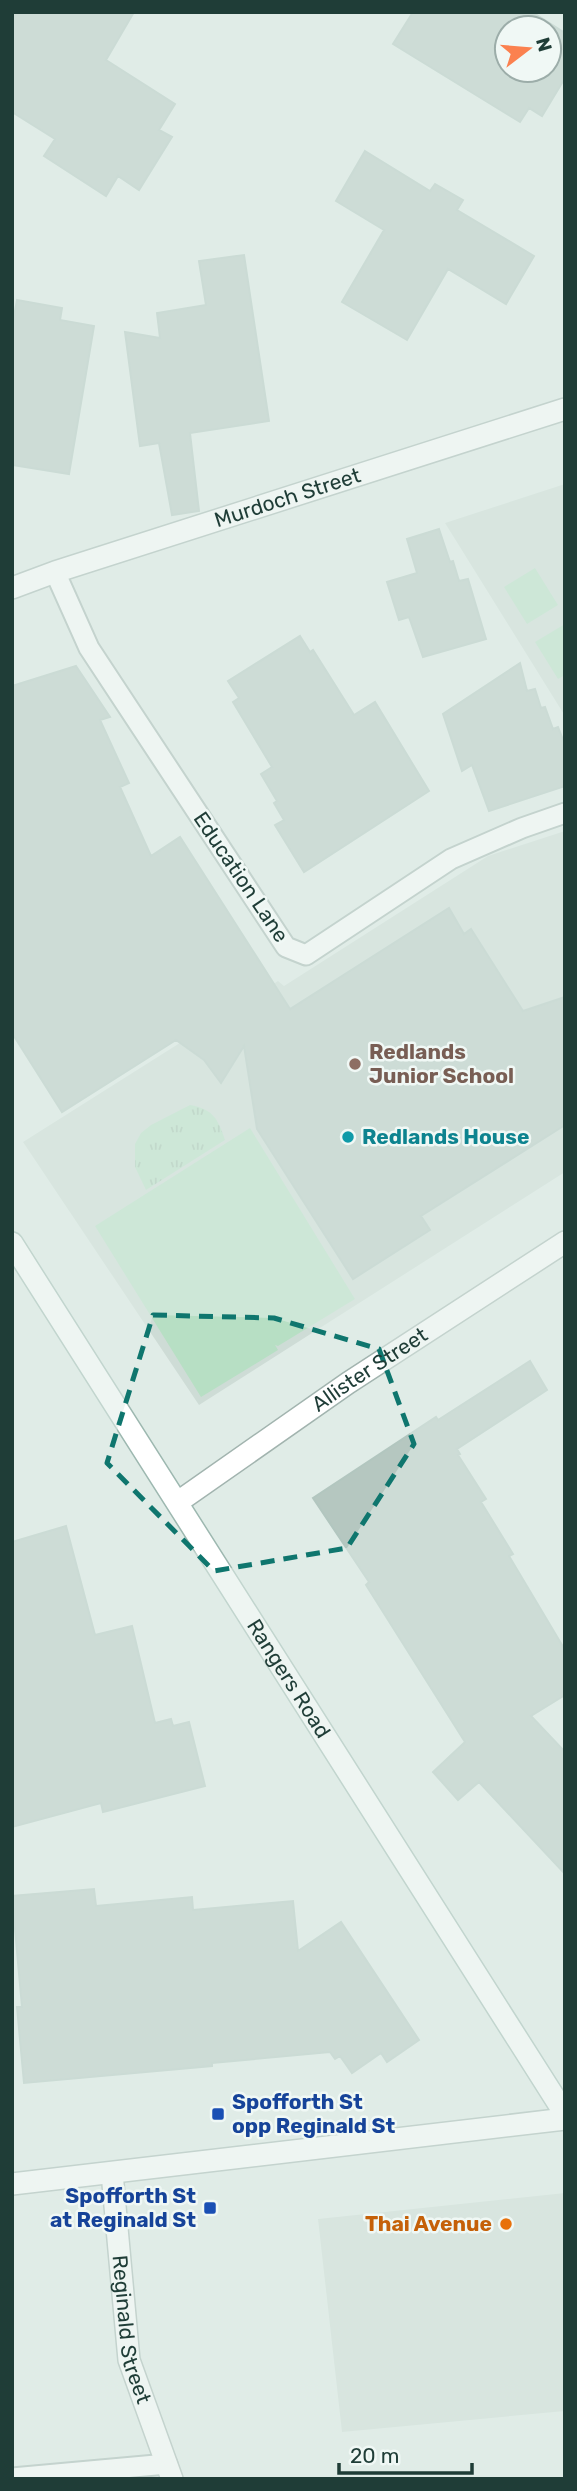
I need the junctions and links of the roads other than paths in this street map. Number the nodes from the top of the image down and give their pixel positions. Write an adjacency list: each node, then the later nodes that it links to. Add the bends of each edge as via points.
1 (565, 409): 2 (street, Murdoch Street)
2 (55, 572): 3 (street, Murdoch Street); 4 (lane, Education Lane, via 89,648 286,947 306,955 451,859)
3 (12, 587)
4 (565, 813)
5 (565, 1242): 7 (street, Allister Street, via 348,1383)
6 (12, 1243): 7 (street, Rangers Road)
7 (177, 1502): 8 (street, Rangers Road)
8 (565, 2117): 9 (street)
9 (112, 2173): 10 (street); 11 (street, Reginald Street, via 129,2360)
10 (12, 2184)
11 (169, 2471): 12 (lane)
12 (12, 2478)

